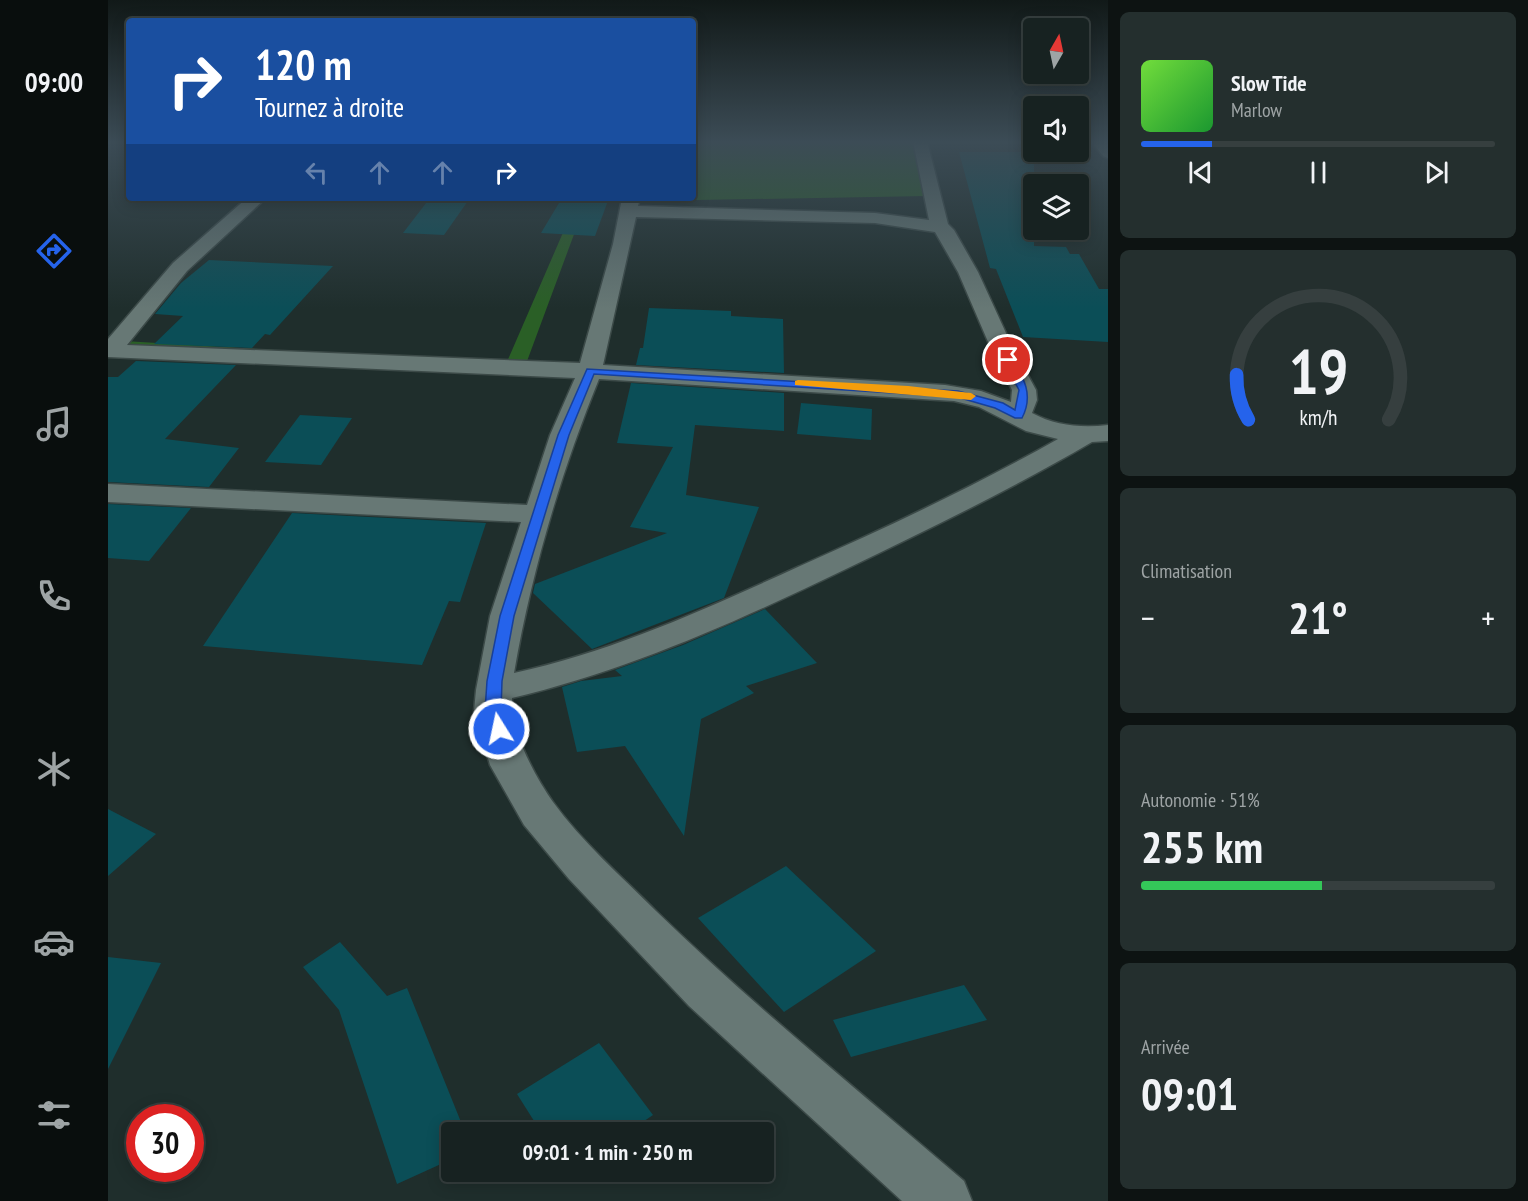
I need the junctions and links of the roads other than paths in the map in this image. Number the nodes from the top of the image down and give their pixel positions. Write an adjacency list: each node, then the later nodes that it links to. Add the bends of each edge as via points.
1 (933, 197): 4 (street)
2 (254, 201): 5 (street, via 180,267)
3 (630, 204): 4 (street, via 875,218); 6 (street)
4 (940, 227): 7 (street, via 968,272 1024,390)
5 (109, 352): 6 (street)
6 (591, 371): 7 (street, via 958,394 990,402); 10 (street, via 563,435)
7 (1018, 416): 8 (street, via 1050,429)
8 (1098, 433): 11 (street, via 710,621 578,669)
9 (108, 493): 10 (street)
10 (539, 514): 11 (street, via 507,616)
11 (494, 690): 12 (street, via 493,711 510,765 539,813 584,867 706,991)
12 (944, 1201)

